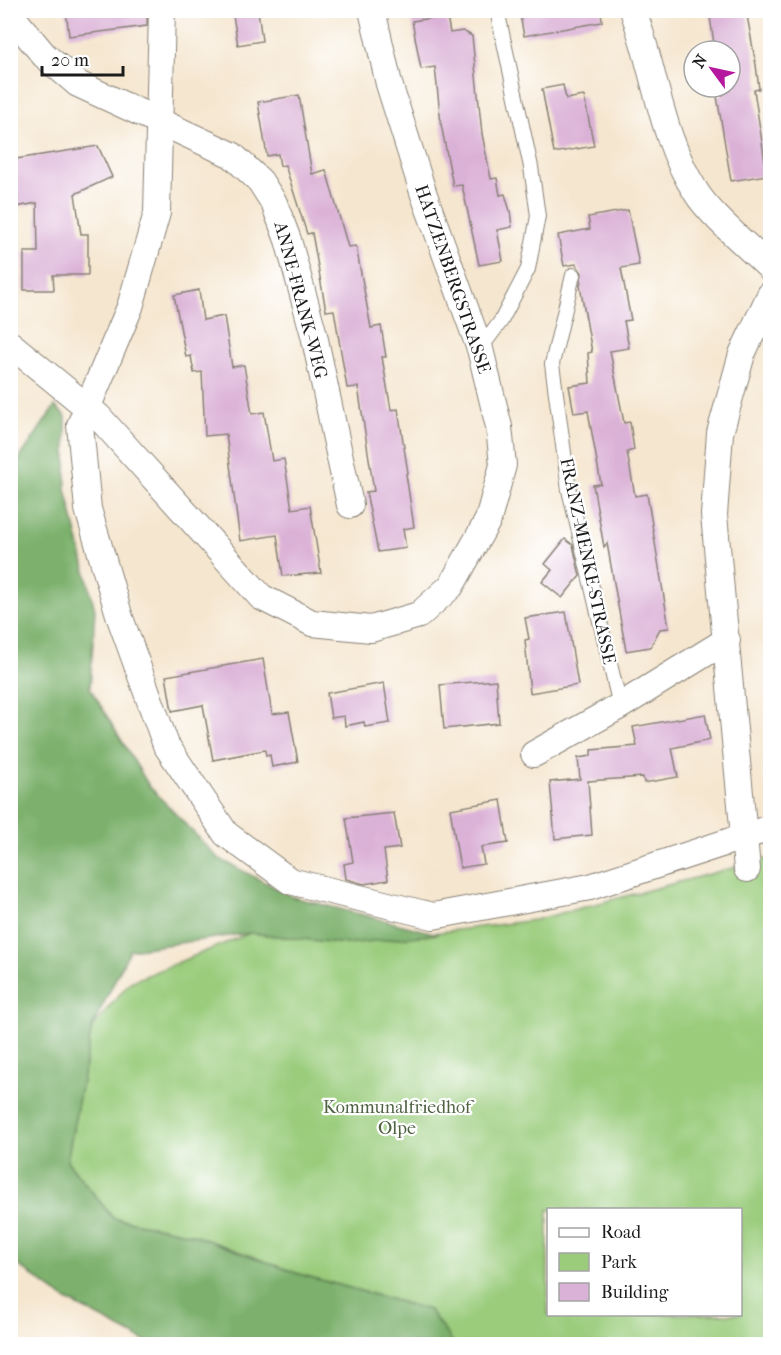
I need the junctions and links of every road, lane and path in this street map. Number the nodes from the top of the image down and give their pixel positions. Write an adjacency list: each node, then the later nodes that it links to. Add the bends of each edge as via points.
1 (162, 10): 6 (street)
2 (372, 10): 11 (street, HATZENBERGSTRASSE, via 389,84 424,195)
3 (497, 10): 11 (lane, via 538,216 528,269 501,321)
4 (633, 10): 7 (street, via 672,149 698,195)
5 (10, 14): 6 (street, ANNE-FRANK-WEG, via 44,55 78,84)
6 (158, 122): 12 (street, via 157,213 130,307); 13 (street, ANNE-FRANK-WEG, via 232,156 260,181 274,203 314,335)
7 (771, 268)
8 (573, 274): 15 (lane, FRANZ-MENKE-STRASSE, via 552,364 569,490)
9 (771, 295): 14 (street, via 742,354 720,433 714,515)
10 (10, 344): 12 (street, HATZENBERGSTRASSE)
11 (480, 350): 12 (street, HATZENBERGSTRASSE, via 499,427 503,465 488,520 451,586 419,615 371,629 312,623 261,597)
12 (87, 407): 18 (street, via 80,425 87,509 120,618 166,745 226,834 290,881 433,916 590,887)
13 (350, 505)
14 (727, 640): 15 (street); 18 (street)
15 (620, 706): 16 (street)
16 (534, 754)
17 (771, 828): 18 (street)
18 (742, 840): 19 (street)
19 (747, 869)

